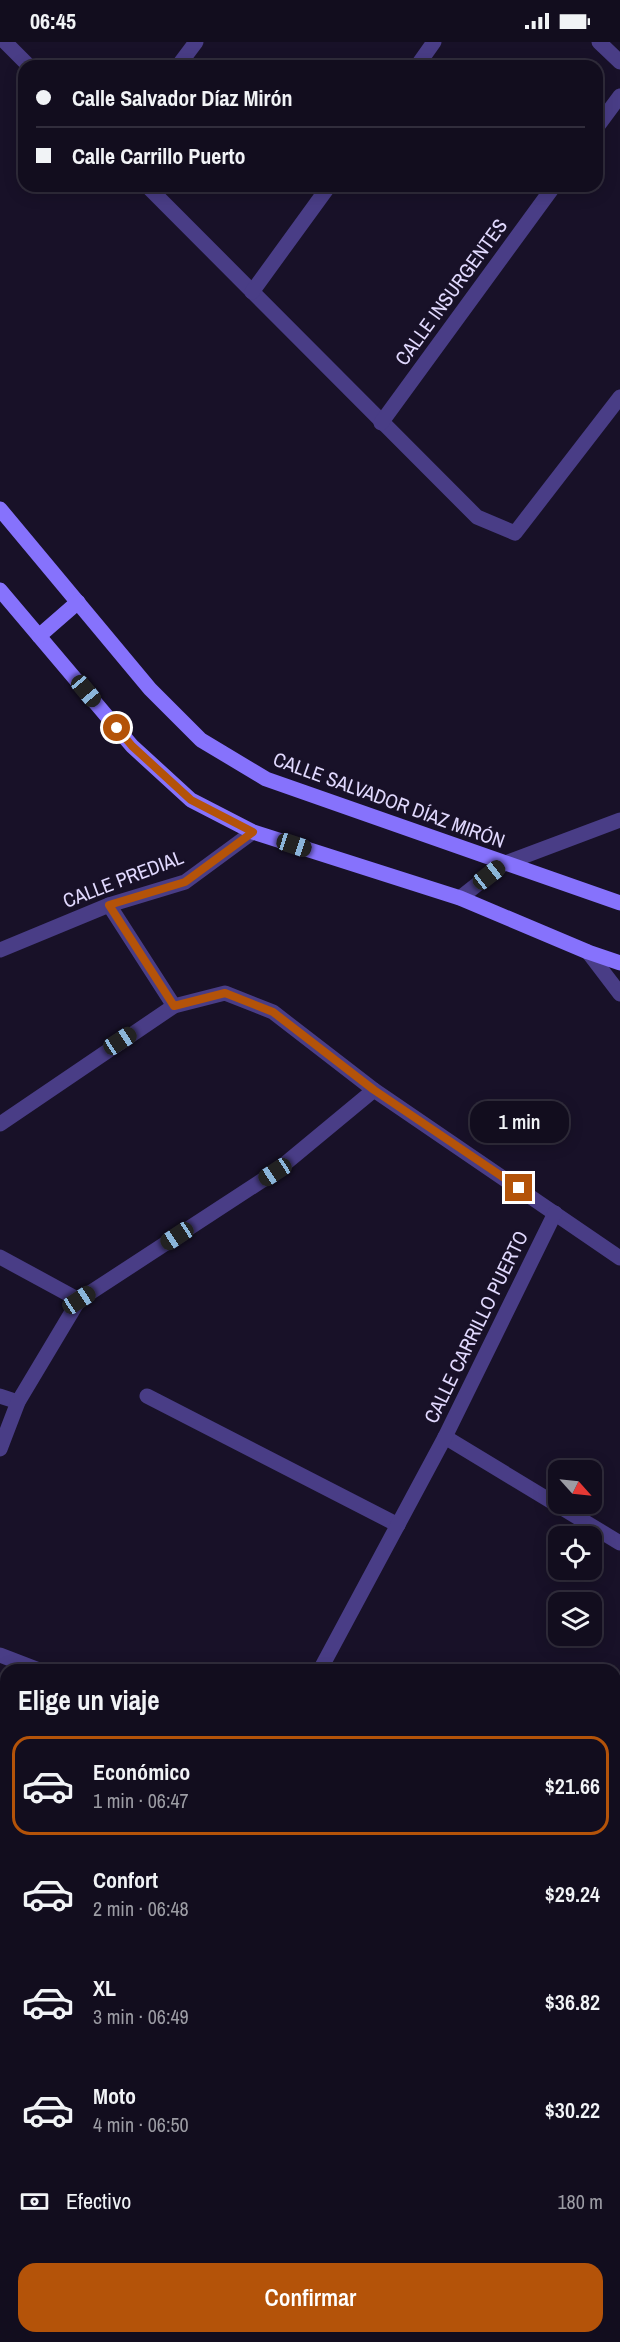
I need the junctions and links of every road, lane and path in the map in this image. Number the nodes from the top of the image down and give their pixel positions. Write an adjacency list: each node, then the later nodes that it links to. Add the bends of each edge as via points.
1 (5, 42): 5 (street)
2 (196, 42): 6 (street)
3 (434, 42): 7 (street)
4 (599, 42): 8 (street)
5 (23, 60)
6 (182, 60)
7 (421, 60)
8 (620, 62)
9 (620, 96): 10 (street)
10 (603, 119)
11 (153, 192): 14 (street)
12 (325, 192): 14 (street)
13 (550, 192): 16 (street, CALLE INSURGENTES)
14 (252, 292): 16 (street)
15 (620, 397): 16 (street, via 514,533 477,517)
16 (381, 423)
17 (0, 509): 19 (street, CALLE SALVADOR DÍAZ MIRÓN)
18 (0, 590): 20 (street)
19 (78, 602): 20 (street); 23 (street, CALLE SALVADOR DÍAZ MIRÓN, via 150,689 201,740 266,779)
20 (39, 636): 22 (street, via 132,746 183,793)
21 (620, 820): 23 (street)
22 (253, 832): 24 (street); 26 (street, CALLE PREDIAL, via 185,882)
23 (503, 864): 24 (street); 25 (street, CALLE SALVADOR DÍAZ MIRÓN)
24 (460, 898): 28 (street)
25 (620, 903)
26 (109, 905): 27 (street, CALLE PREDIAL); 31 (street)
27 (0, 950)
28 (588, 952): 29 (street); 30 (street)
29 (620, 963)
30 (620, 994)
31 (174, 1006): 32 (street, via 225,993 273,1012); 33 (street)
32 (374, 1090): 34 (street); 37 (street, via 275,1172)
33 (0, 1124)
34 (555, 1212): 36 (street); 41 (street, CALLE CARRILLO PUERTO)
35 (0, 1257): 37 (street)
36 (620, 1258)
37 (79, 1300): 40 (street)
38 (0, 1396): 40 (street)
39 (147, 1396): 43 (street)
40 (18, 1402): 42 (street)
41 (445, 1437): 43 (street, CALLE CARRILLO PUERTO); 44 (street)
42 (0, 1449)
43 (398, 1525): 47 (street, CALLE CARRILLO PUERTO)
44 (620, 1543)
45 (0, 1655): 46 (street)
46 (23, 1664)
47 (323, 1664)

